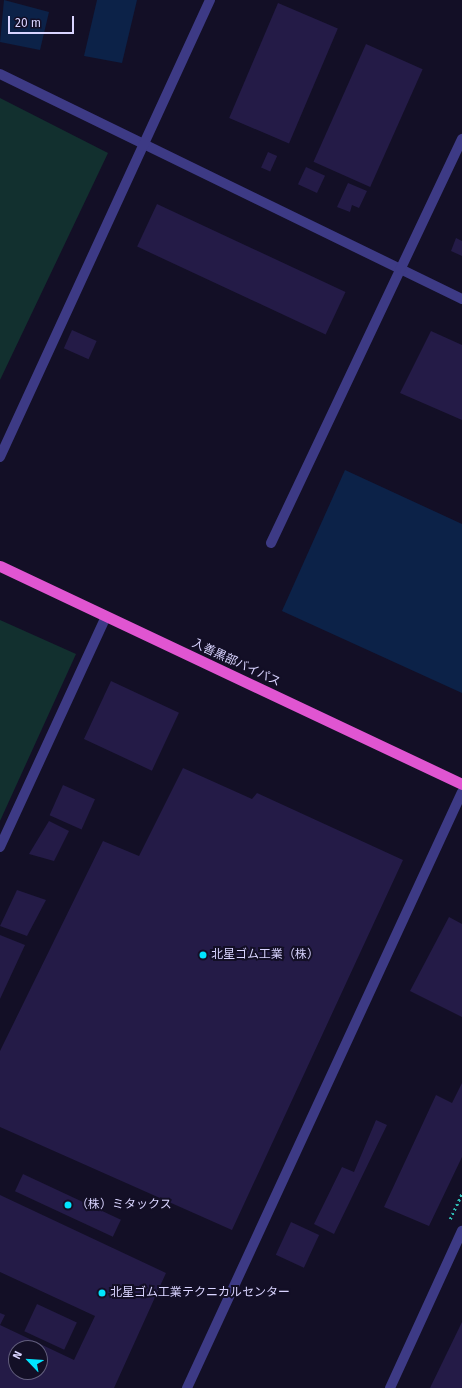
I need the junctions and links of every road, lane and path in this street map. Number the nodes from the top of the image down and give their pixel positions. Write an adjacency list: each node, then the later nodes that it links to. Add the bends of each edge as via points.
1 (210, 0): 4 (street)
2 (0, 74): 4 (street)
3 (462, 139): 5 (street)
4 (143, 142): 5 (street); 7 (street)
5 (402, 270): 6 (street); 8 (street)
6 (462, 299)
7 (0, 457)
8 (271, 543)
9 (0, 566): 10 (highway, 入善黒部バイパス)
10 (106, 617): 11 (highway, 入善黒部バイパス); 13 (street)
11 (462, 784)
12 (462, 792): 15 (street)
13 (0, 847)
14 (462, 1231): 16 (street)
15 (188, 1388)
16 (390, 1388)

